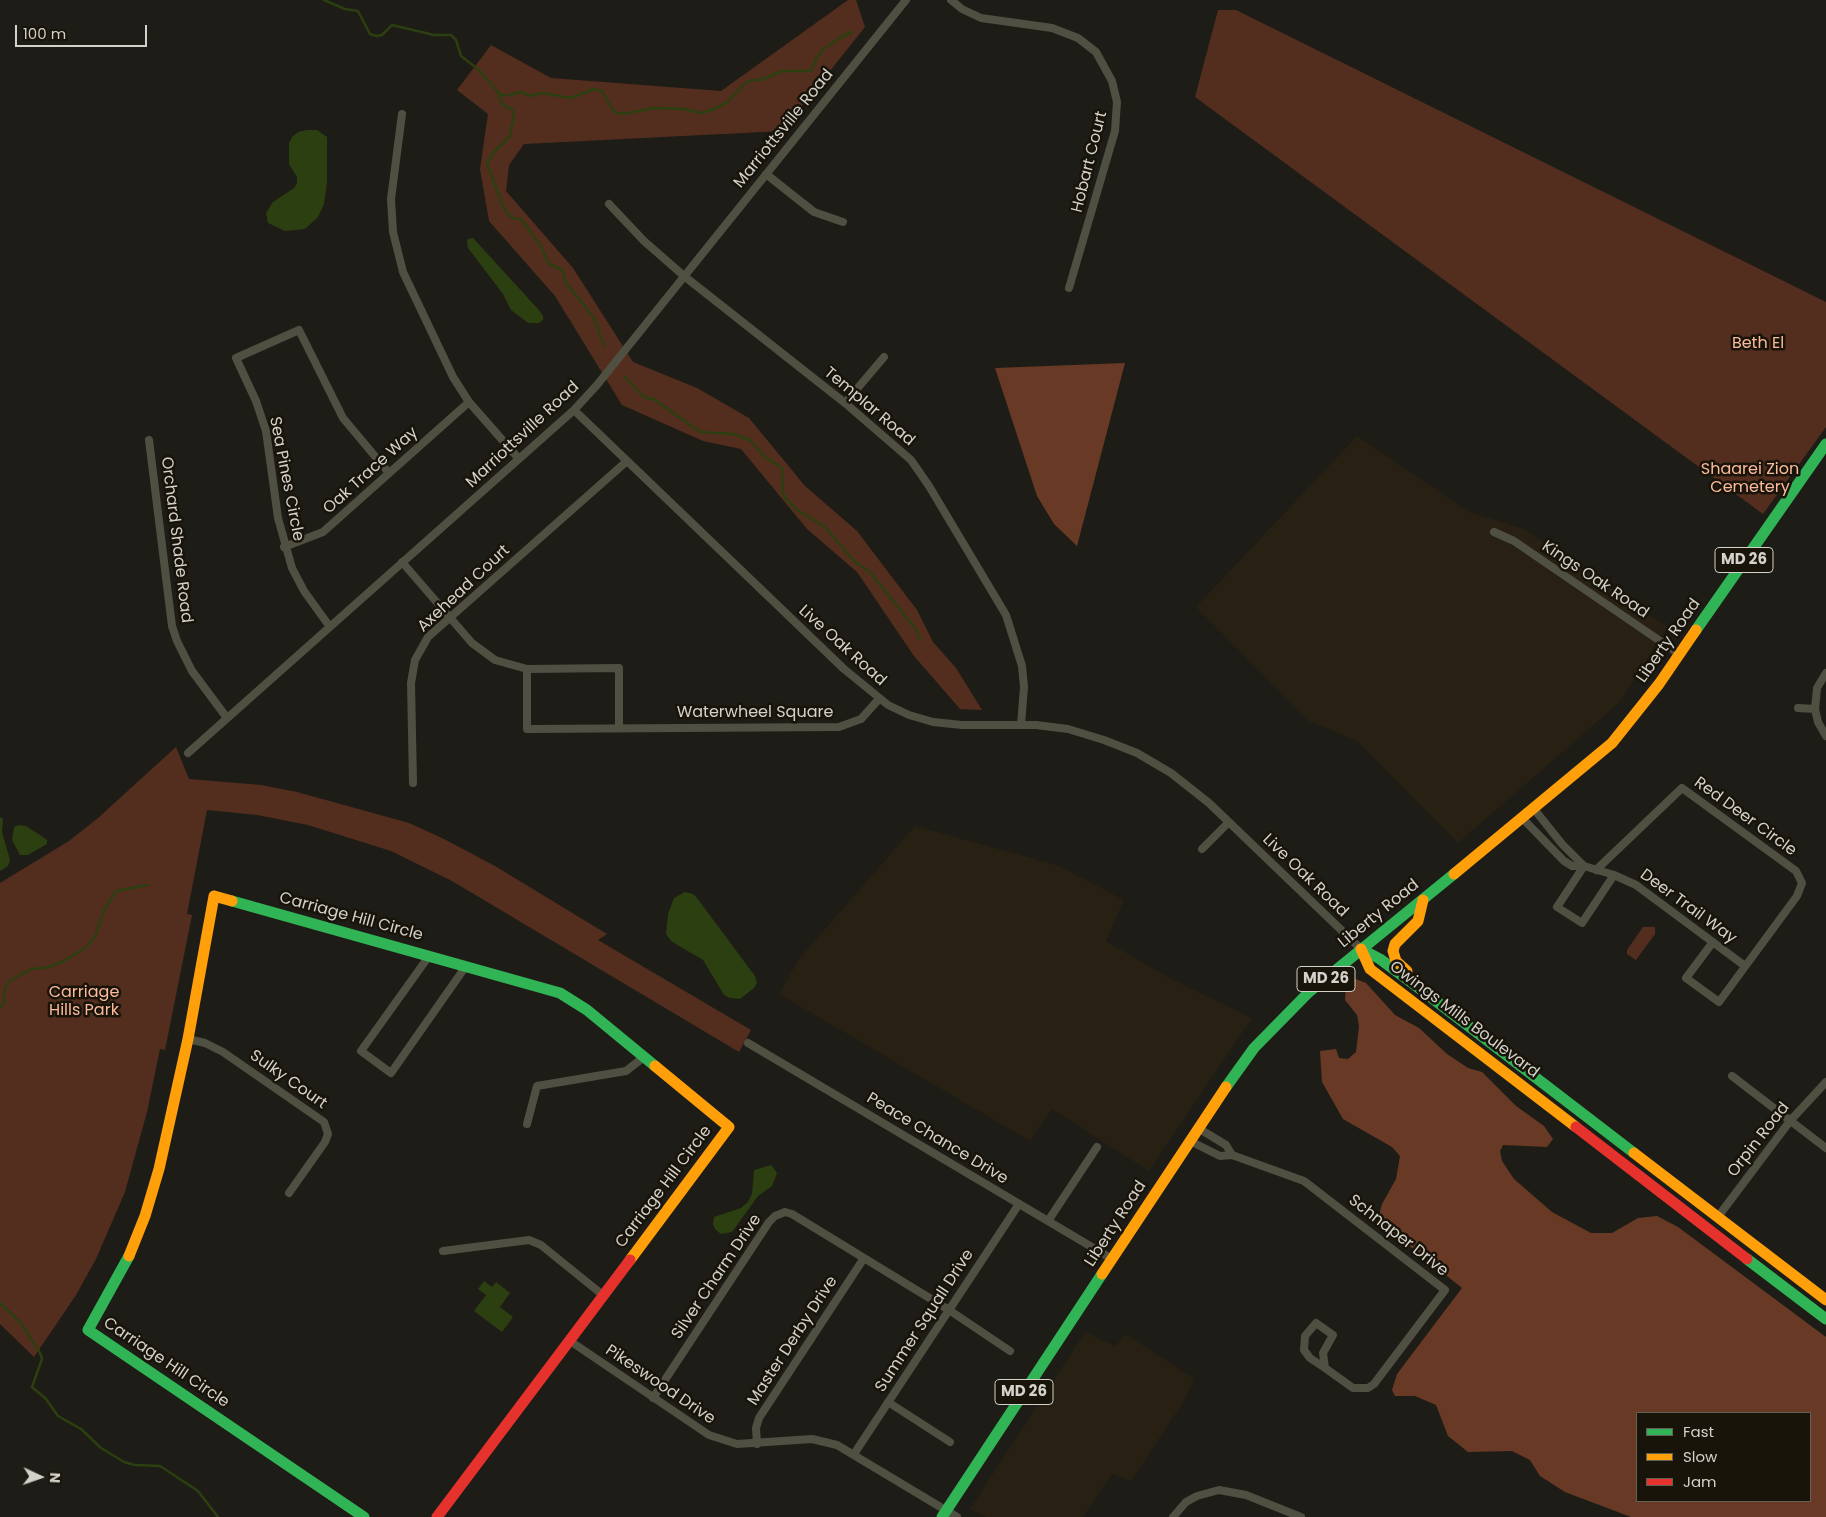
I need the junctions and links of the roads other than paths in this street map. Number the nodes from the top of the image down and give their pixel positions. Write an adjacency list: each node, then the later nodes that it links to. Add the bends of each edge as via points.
1 (906, 0): 4 (street, Marriottsville Road)
2 (951, 0): 8 (street, Hobart Court, via 970,14 988,20 1064,31 1096,52 1110,76 1117,102 1115,131)
3 (402, 114): 10 (street, via 391,199 393,232 403,272 453,377)
4 (766, 174): 6 (street, via 814,212); 7 (street, Marriottsville Road)
5 (609, 204): 7 (street, Templar Road)
6 (843, 222)
7 (684, 276): 11 (street, Templar Road); 12 (street, Marriottsville Road)
8 (1069, 288)
9 (884, 356): 11 (street)
10 (469, 402): 15 (street); 17 (street, Oak Trace Way)
11 (845, 403): 30 (street, Templar Road, via 911,460 1006,615 1022,666)
12 (574, 410): 15 (street, Marriottsville Road); 16 (street, Live Oak Road)
13 (149, 440): 29 (street, Orchard Shade Road, via 172,626 192,671)
14 (1826, 444): 23 (main road, Liberty Road / MD 26)
15 (520, 459): 20 (street, Marriottsville Road)
16 (627, 461): 21 (street, Axehead Court); 26 (street, Live Oak Road)
17 (389, 473): 19 (street, Oak Trace Way, via 323,532); 19 (street, Sea Pines Circle, via 343,418 299,330 236,358 266,431)
18 (1494, 532): 23 (street, Kings Oak Road, via 1514,542)
19 (284, 547): 22 (street, Sea Pines Circle, via 304,591)
20 (402, 562): 21 (street); 22 (street, Marriottsville Road)
21 (449, 619): 24 (street, via 472,644 495,660); 34 (street, Axehead Court, via 428,637 415,660 411,683)
22 (330, 627): 29 (street, Marriottsville Road)
23 (1679, 654): 35 (main road, Liberty Road / MD 26, via 1641,709 1616,737 1594,760)
24 (527, 669): 31 (street, via 620,668); 31 (street, Waterwheel Square, via 527,729)
25 (1826, 673): 28 (street, via 1817,688)
26 (879, 699): 30 (street, Live Oak Road, via 909,715 933,722); 31 (street, Waterwheel Square, via 861,719 839,727)
27 (1798, 708): 28 (street)
28 (1815, 709): 32 (street)
29 (227, 718): 33 (street, Marriottsville Road)
30 (1021, 725): 37 (street, Live Oak Road, via 1068,729 1137,753 1188,785)
31 (619, 727)
32 (1826, 736)
33 (188, 753)
34 (413, 783)
35 (1534, 809): 36 (main road, Liberty Road / MD 26); 39 (street, Deer Trail Way)
36 (1523, 818): 39 (street, Deer Trail Way, via 1564,862); 42 (main road, Liberty Road / MD 26)
37 (1229, 822): 38 (street); 44 (street, Live Oak Road)
38 (1202, 849)
39 (1584, 866): 40 (street, Deer Trail Way); 41 (street, via 1557,907 1582,923)
40 (1596, 870): 41 (street, Deer Trail Way); 47 (street, Red Deer Circle, via 1682,788 1800,877 1802,883 1797,896)
41 (1614, 875): 43 (street, Deer Trail Way, via 1636,885)
42 (1423, 900): 44 (main road, Liberty Road / MD 26); 48 (main road, via 1418,921 1397,939 1394,951 1396,961 1414,976)
43 (1713, 942): 47 (street, Deer Trail Way); 47 (street, via 1686,978 1719,1002)
44 (1361, 949): 48 (main road, Owings Mills Boulevard); 56 (main road, Liberty Road / MD 26, via 1301,1000 1265,1036); 71 (main road, Owings Mills Boulevard, via 1370,969)
45 (429, 956): 46 (main road, Carriage Hill Circle); 46 (street, via 361,1051 391,1072); 49 (main road, Carriage Hill Circle, via 214,896)
46 (466, 966): 51 (main road, Carriage Hill Circle, via 560,993 587,1010)
47 (1746, 966)
48 (1415, 985): 63 (main road, Owings Mills Boulevard)
49 (188, 1039): 61 (street, Sulky Court, via 223,1052 324,1122 328,1134 326,1142); 81 (main road, Carriage Hill Circle, via 161,1161 145,1216 125,1265 88,1330)
50 (748, 1042): 62 (street, Peace Chance Drive)
51 (644, 1056): 55 (street, via 626,1071 537,1086); 68 (main road, Carriage Hill Circle, via 729,1127)
52 (1732, 1076): 54 (street)
53 (1826, 1082): 54 (street, Orpin Road)
54 (1790, 1121): 59 (street); 63 (street, Orpin Road)
55 (527, 1124)
56 (1198, 1128): 57 (main road, Liberty Road / MD 26); 60 (street, Schnaper Drive, via 1226,1145)
57 (1190, 1141): 60 (street, Schnaper Drive, via 1220,1156); 67 (main road, Liberty Road / MD 26)
58 (1097, 1147): 64 (street)
59 (1826, 1148)
60 (1232, 1155): 74 (street, Schnaper Drive, via 1304,1181 1445,1290 1368,1388 1353,1388)
61 (289, 1193)
62 (1019, 1204): 64 (street, Peace Chance Drive); 70 (street, Summer Squall Drive)
63 (1718, 1218): 69 (main road, Owings Mills Boulevard)
64 (1048, 1221): 67 (street, Peace Chance Drive)
65 (443, 1251): 68 (street, via 529,1240 541,1245)
66 (864, 1258): 70 (street, Silver Charm Drive); 75 (street, Silver Charm Drive, via 792,1214 785,1212 775,1216); 78 (street, Master Derby Drive, via 758,1418)
67 (1112, 1259): 80 (main road, Liberty Road / MD 26)
68 (604, 1296): 72 (main road, Carriage Hill Circle)
69 (1826, 1300)
70 (950, 1310): 73 (street, Silver Charm Drive); 76 (street, Summer Squall Drive)
71 (1826, 1319)
72 (570, 1341): 75 (street, Pikeswood Drive); 82 (main road, Carriage Hill Circle)
73 (1010, 1351)
74 (1325, 1368): 74 (street, Schnaper Drive, via 1322,1353 1334,1335 1316,1323 1305,1336 1304,1350)
75 (653, 1398): 78 (street, Pikeswood Drive, via 709,1435 725,1441)
76 (888, 1402): 77 (street); 79 (street, Summer Squall Drive)
77 (950, 1442)
78 (757, 1444): 79 (street, Pikeswood Drive, via 812,1439 837,1444)
79 (854, 1454): 80 (street, Pikeswood Drive)
80 (944, 1514): 83 (street, Pikeswood Drive)
81 (364, 1517)
82 (437, 1517)
83 (957, 1517)
84 (1173, 1517): 85 (street, via 1186,1502 1219,1490 1246,1495)
85 (1301, 1517)

